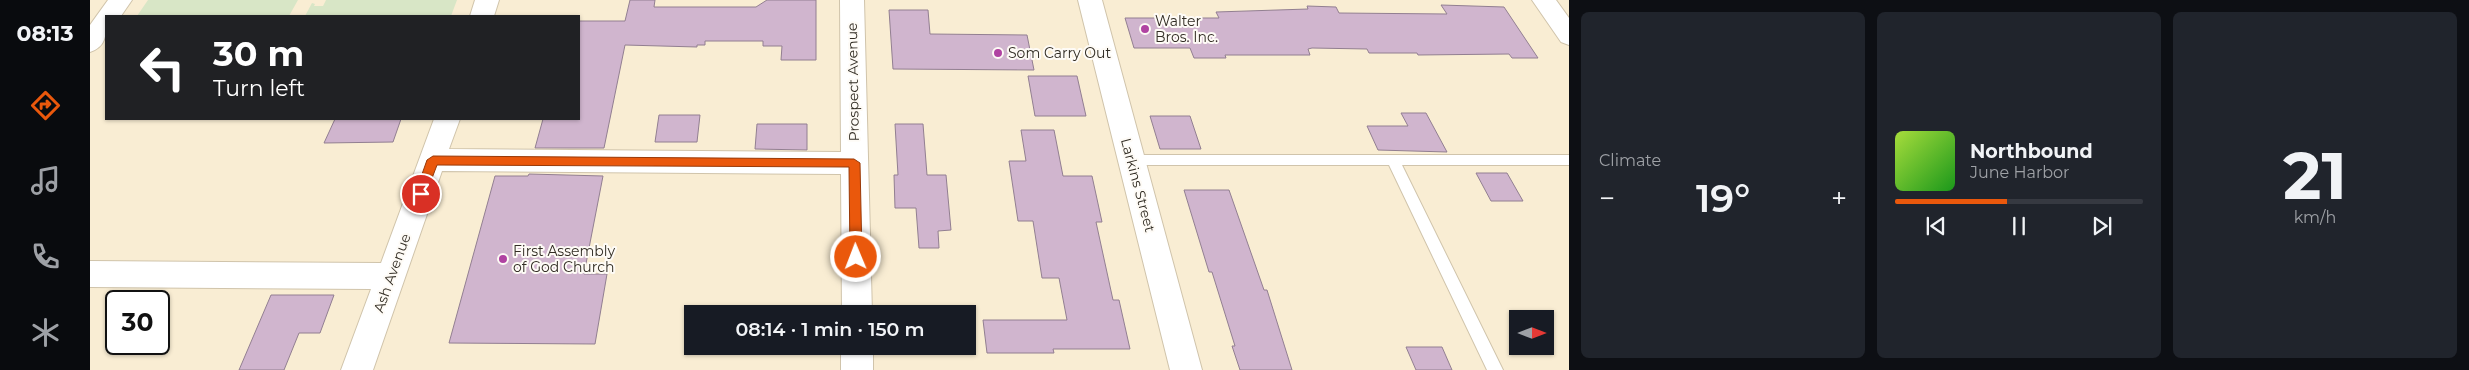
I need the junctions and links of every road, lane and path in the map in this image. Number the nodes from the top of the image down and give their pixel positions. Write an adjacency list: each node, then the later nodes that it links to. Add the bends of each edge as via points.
1 (120, 0): 6 (street)
2 (487, 0): 7 (street)
3 (852, 0): 16 (street, Prospect Avenue)
4 (1090, 0): 13 (street, Larkins Street)
5 (1544, 0): 9 (street)
6 (110, 15)
7 (482, 15)
8 (105, 21): 10 (street)
9 (1569, 36)
10 (90, 43)
11 (447, 120): 12 (street, Ash Avenue)
12 (433, 160): 16 (street); 18 (street, Ash Avenue)
13 (1132, 160): 14 (lane); 23 (street, Larkins Street)
14 (1393, 160): 15 (lane); 24 (lane)
15 (1569, 160)
16 (854, 163): 19 (street, Prospect Avenue)
17 (90, 274): 18 (street)
18 (390, 276): 21 (street, Ash Avenue)
19 (856, 305)
20 (857, 355): 22 (street)
21 (357, 370)
22 (857, 370)
23 (1186, 370)
24 (1495, 370)

